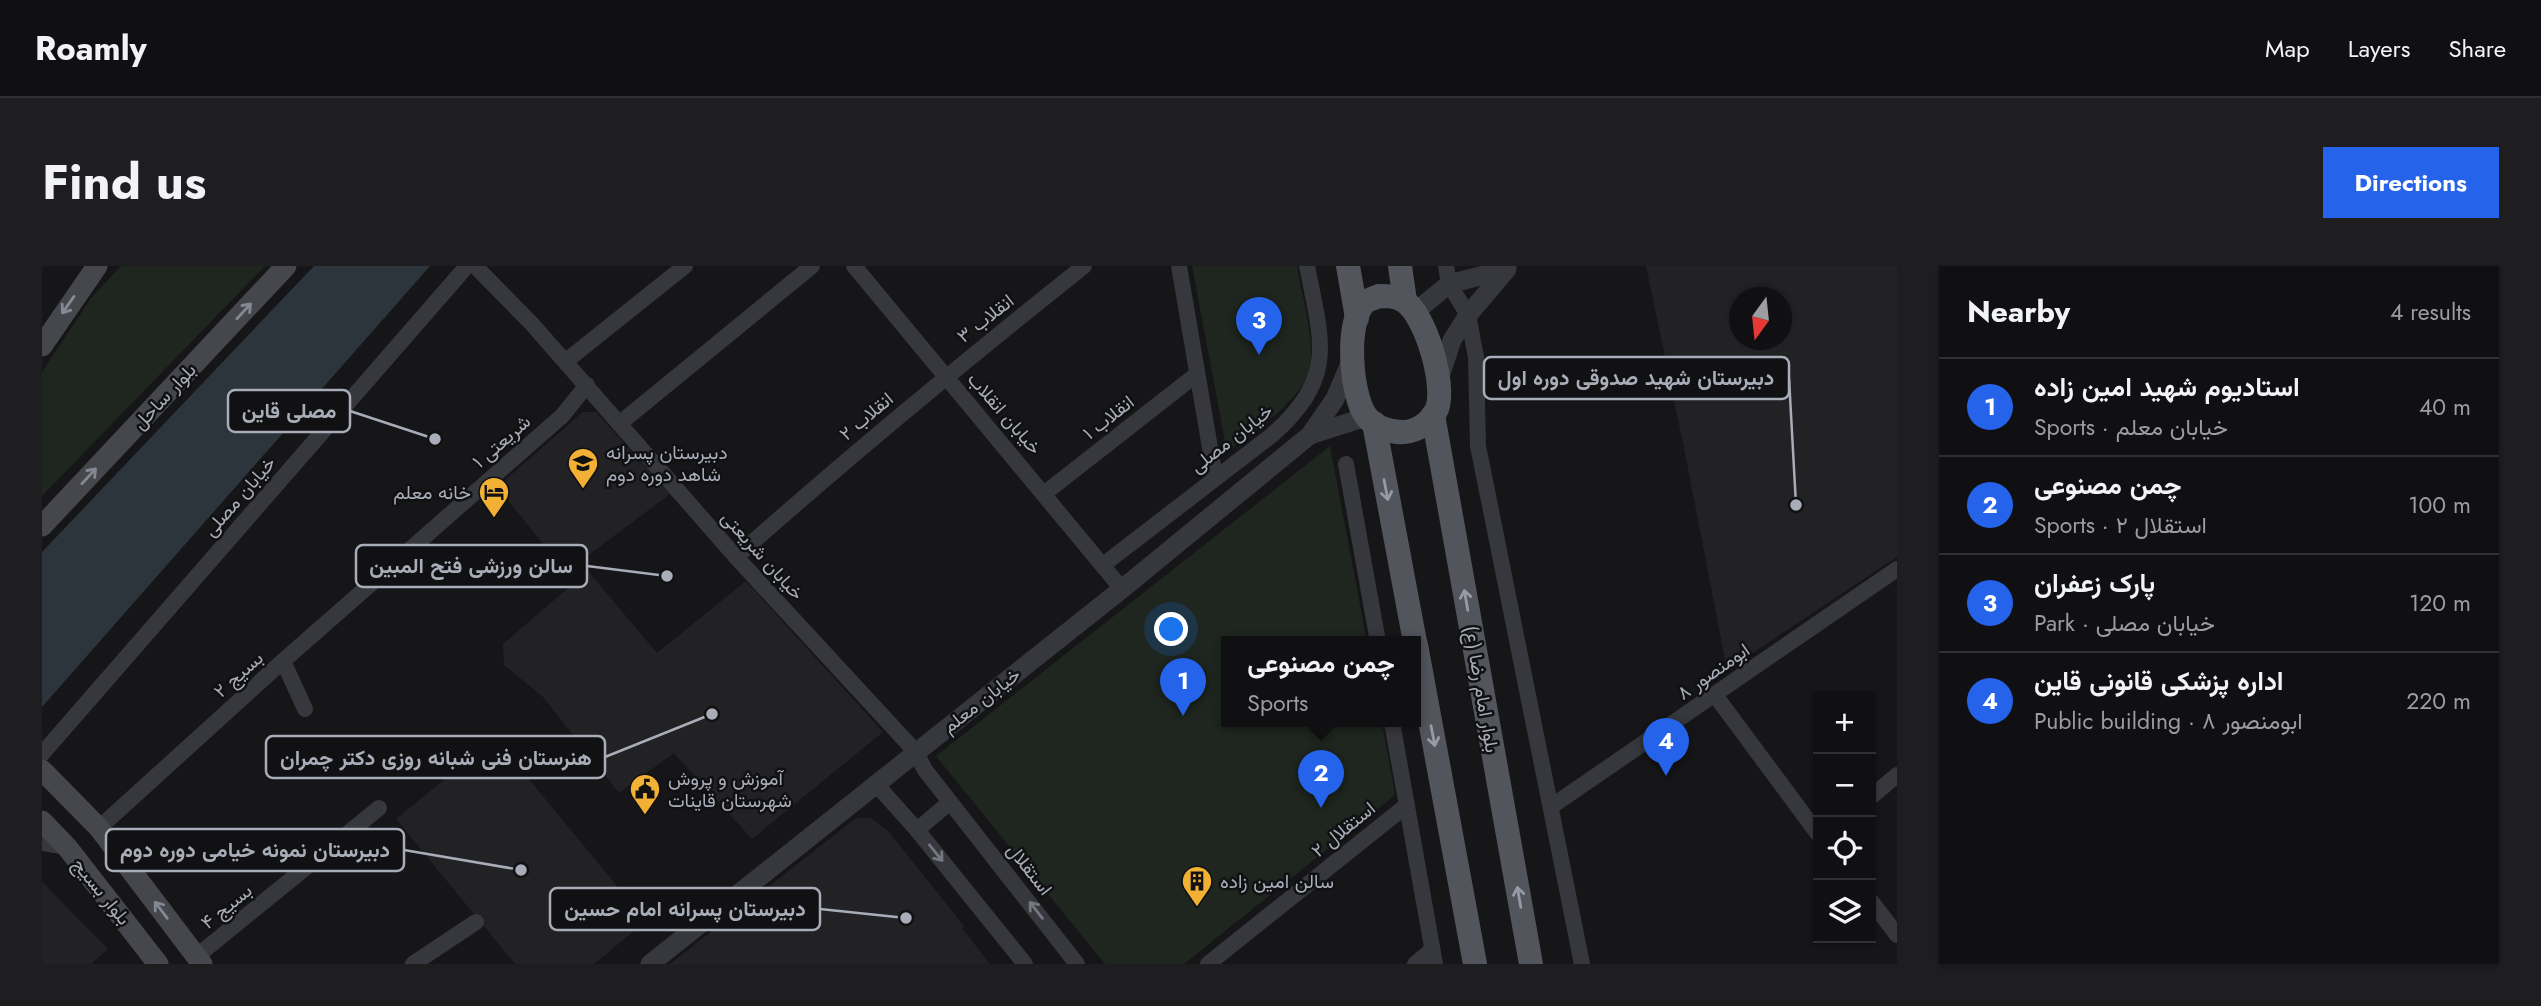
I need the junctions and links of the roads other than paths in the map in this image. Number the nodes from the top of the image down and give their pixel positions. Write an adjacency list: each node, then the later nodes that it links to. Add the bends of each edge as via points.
1 (97, 266): 18 (main road, one-way to 18)
2 (286, 266): 32 (main road, بلوار ساحل, one-way to 2)
3 (467, 266): 46 (street, خیابان مصلی)
4 (475, 266): 20 (street, خیابان شریعتی)
5 (812, 266): 27 (street)
6 (854, 266): 22 (street, خیابان انقلاب)
7 (1084, 266): 22 (street, انقلاب ۳)
8 (1179, 266): 21 (street)
9 (1307, 266): 30 (street, خیابان مصلی, via 1322,342 1311,392 1282,426)
10 (1348, 266): 17 (main road)
11 (1400, 266): 15 (main road)
12 (1508, 267): 14 (street); 16 (street)
13 (680, 270): 20 (street)
14 (1448, 275): 15 (street); 16 (street)
15 (1410, 307): 17 (main road, via 1392,296 1379,296 1364,303); 23 (main road, via 1434,352)
16 (1468, 315): 23 (street, via 1452,340); 53 (street, via 1476,357 1478,446)
17 (1357, 318): 19 (main road)
18 (42, 345)
19 (1353, 356): 26 (main road, via 1356,392); 28 (street, via 1335,399)
20 (566, 361): 24 (street, خیابان شریعتی)
21 (1197, 374): 30 (street); 31 (street, انقلاب ۱)
22 (945, 376): 31 (street, خیابان انقلاب); 34 (street, انقلاب ۲)
23 (1438, 383): 25 (main road, via 1438,407)
24 (587, 385): 27 (street, خیابان شریعتی); 33 (street, شریعتی ۱, via 562,416)
25 (1433, 415): 26 (main road, via 1426,425 1404,432 1381,429); 74 (main road, بلوار امام رضا (ع), one-way to 25)
26 (1370, 420): 28 (street); 39 (main road, one-way to 39)
27 (620, 424): 34 (street, خیابان شریعتی)
28 (1310, 435): 37 (street, خیابان معلم)
29 (1346, 464): 38 (street)
30 (1215, 477): 35 (street, خیابان مصلی)
31 (1045, 493): 35 (street, خیابان انقلاب)
32 (42, 526)
33 (407, 552): 40 (street, بسیج ۲)
34 (736, 557): 45 (street, خیابان شریعتی)
35 (1103, 565): 37 (street, خیابان انقلاب)
36 (1897, 569): 42 (street, ابومنصور ۸)
37 (1122, 589): 45 (street, خیابان معلم)
38 (1376, 636)
39 (1414, 636)
40 (283, 661): 43 (street); 57 (street, بسیج ۲)
41 (1421, 675): 73 (main road, one-way to 73)
42 (1715, 695): 53 (street, ابومنصور ۸); 56 (street)
43 (304, 709)
44 (1393, 727): 52 (street)
45 (915, 751): 49 (street, خیابان معلم); 51 (street, استقلال)
46 (42, 754)
47 (42, 770): 57 (main road, بلوار بسیج)
48 (1897, 775): 50 (street)
49 (875, 783): 58 (street); 68 (street, خیابان معلم)
50 (1876, 793)
51 (950, 802): 58 (street); 70 (street, استقلال, one-way to 51)
52 (1406, 806): 64 (street); 71 (street, استقلال ۲)
53 (1552, 806): 75 (street)
54 (379, 808): 65 (street, بسیج ۴)
55 (42, 821): 60 (main road, بلوار بسیج)
56 (1813, 827)
57 (99, 828): 65 (main road, بلوار بسیج, one-way to 57)
58 (917, 830): 69 (street, one-way to 69)
59 (42, 843): 60 (street)
60 (67, 846): 66 (main road, بلوار بسیج)
61 (1876, 908): 63 (street)
62 (476, 922): 67 (street)
63 (1897, 935)
64 (1433, 957): 72 (street)
65 (199, 960)
66 (158, 964)
67 (413, 964)
68 (650, 964)
69 (1025, 964)
70 (1077, 964)
71 (1208, 964)
72 (1415, 964)
73 (1475, 964)
74 (1531, 964)
75 (1582, 964)

